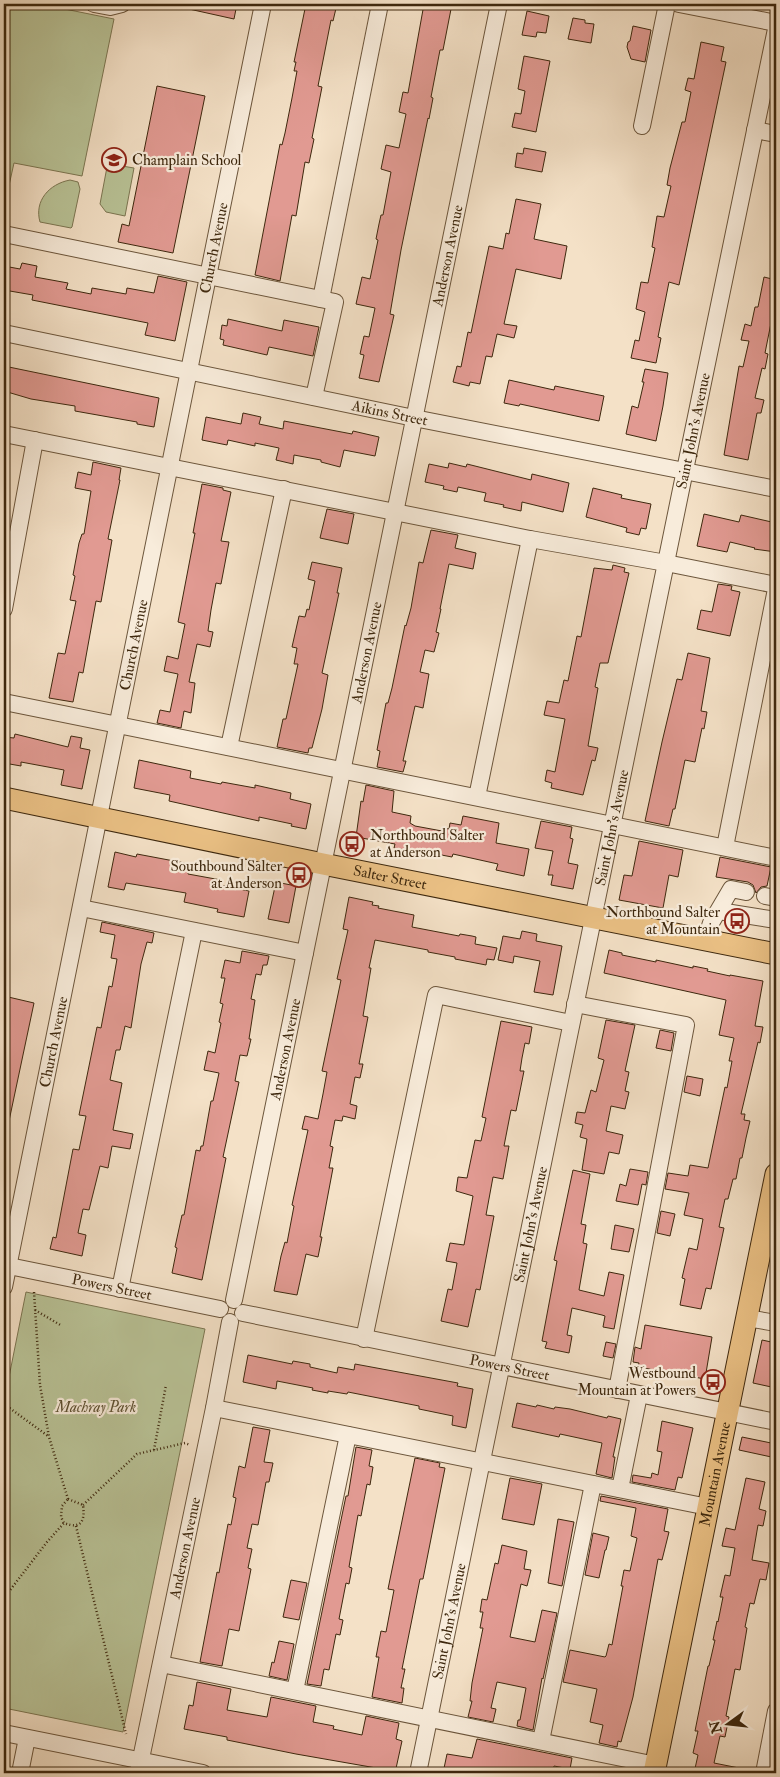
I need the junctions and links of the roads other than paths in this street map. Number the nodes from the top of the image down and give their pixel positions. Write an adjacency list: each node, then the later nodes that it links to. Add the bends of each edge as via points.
1 (94, 4): 2 (street, via 110,7)
2 (122, 4)
3 (263, 4): 14 (street, Church Avenue)
4 (380, 4): 15 (street)
5 (499, 4): 19 (street, Anderson Avenue)
6 (666, 4): 10 (street)
7 (679, 4): 8 (street)
8 (776, 23)
9 (776, 30): 11 (street, Saint John's Avenue)
10 (642, 126)
11 (755, 130): 12 (street); 23 (street, Saint John's Avenue)
12 (776, 134)
13 (4, 234): 14 (street)
14 (208, 276): 15 (street); 17 (street, Church Avenue)
15 (320, 299): 18 (street, via 335,302)
16 (4, 333): 17 (street, Aikins Street)
17 (189, 371): 18 (street, Aikins Street); 22 (street, Church Avenue)
18 (314, 397): 19 (street, Aikins Street)
19 (414, 418): 23 (street, Aikins Street); 26 (street, Anderson Avenue)
20 (4, 434): 21 (street)
21 (35, 440): 22 (street); 31 (street)
22 (170, 467): 24 (street); 33 (street, Church Avenue)
23 (684, 470): 25 (street, Aikins Street); 28 (street, Saint John's Avenue)
24 (284, 489): 26 (street); 34 (street)
25 (776, 489)
26 (395, 511): 27 (street); 35 (street, Anderson Avenue)
27 (530, 539): 28 (street); 36 (street)
28 (666, 563): 29 (street); 39 (street, Saint John's Avenue)
29 (776, 585)
30 (776, 589): 40 (street)
31 (4, 609)
32 (4, 702): 33 (street)
33 (118, 725): 34 (street); 38 (street, Church Avenue)
34 (229, 747): 35 (street)
35 (342, 770): 36 (street); 42 (street, Anderson Avenue)
36 (477, 797): 39 (street)
37 (4, 798): 38 (main road, Salter Street)
38 (99, 818): 42 (main road, Salter Street); 44 (street, Church Avenue)
39 (612, 824): 40 (street); 46 (street, Saint John's Avenue)
40 (725, 847): 41 (street)
41 (776, 858)
42 (323, 864): 46 (main road, Salter Street); 51 (street, Anderson Avenue)
43 (746, 892): 45 (street, via 731,889)
44 (81, 908): 48 (street); 55 (street, Church Avenue)
45 (719, 910): 47 (street); 49 (street)
46 (593, 918): 49 (main road, Salter Street); 52 (street, Saint John's Avenue)
47 (776, 920)
48 (194, 931): 51 (street); 57 (street)
49 (705, 941): 50 (main road, Salter Street)
50 (776, 952)
51 (305, 954): 58 (street, Anderson Avenue)
52 (575, 1004): 53 (street, Saint John's Avenue); 63 (street, via 686,1026)
53 (571, 1023): 61 (street, via 436,996); 62 (street, Saint John's Avenue)
54 (776, 1174): 59 (main road, Mountain Avenue)
55 (6, 1266): 56 (street, Church Avenue); 57 (street, Powers Street)
56 (4, 1287)
57 (120, 1289): 58 (street, Powers Street)
58 (232, 1311): 61 (street, Powers Street); 65 (street, Anderson Avenue)
59 (747, 1318): 60 (street); 66 (main road, Mountain Avenue)
60 (776, 1323)
61 (364, 1339): 62 (street, Powers Street)
62 (500, 1367): 63 (street, Powers Street); 69 (street, Saint John's Avenue)
63 (617, 1390): 64 (street, Powers Street)
64 (639, 1395): 66 (street, Powers Street); 71 (street)
65 (214, 1408): 68 (street); 73 (street, Anderson Avenue)
66 (728, 1413): 67 (street, Powers Street); 72 (main road, Mountain Avenue)
67 (776, 1422)
68 (348, 1435): 69 (street); 74 (street)
69 (481, 1462): 70 (street); 76 (street, Saint John's Avenue)
70 (594, 1484): 71 (street); 79 (street)
71 (620, 1489): 72 (street)
72 (708, 1507): 81 (main road, Mountain Avenue)
73 (160, 1664): 74 (street); 80 (street, Anderson Avenue)
74 (295, 1691): 76 (street)
75 (776, 1711): 85 (street)
76 (429, 1719): 79 (street); 84 (street, Saint John's Avenue)
77 (4, 1733): 78 (street)
78 (27, 1738): 80 (street); 82 (street)
79 (541, 1741): 81 (street)
80 (139, 1767): 83 (street)
81 (655, 1769)
82 (20, 1773)
83 (204, 1773)
84 (418, 1773)
85 (764, 1773)

